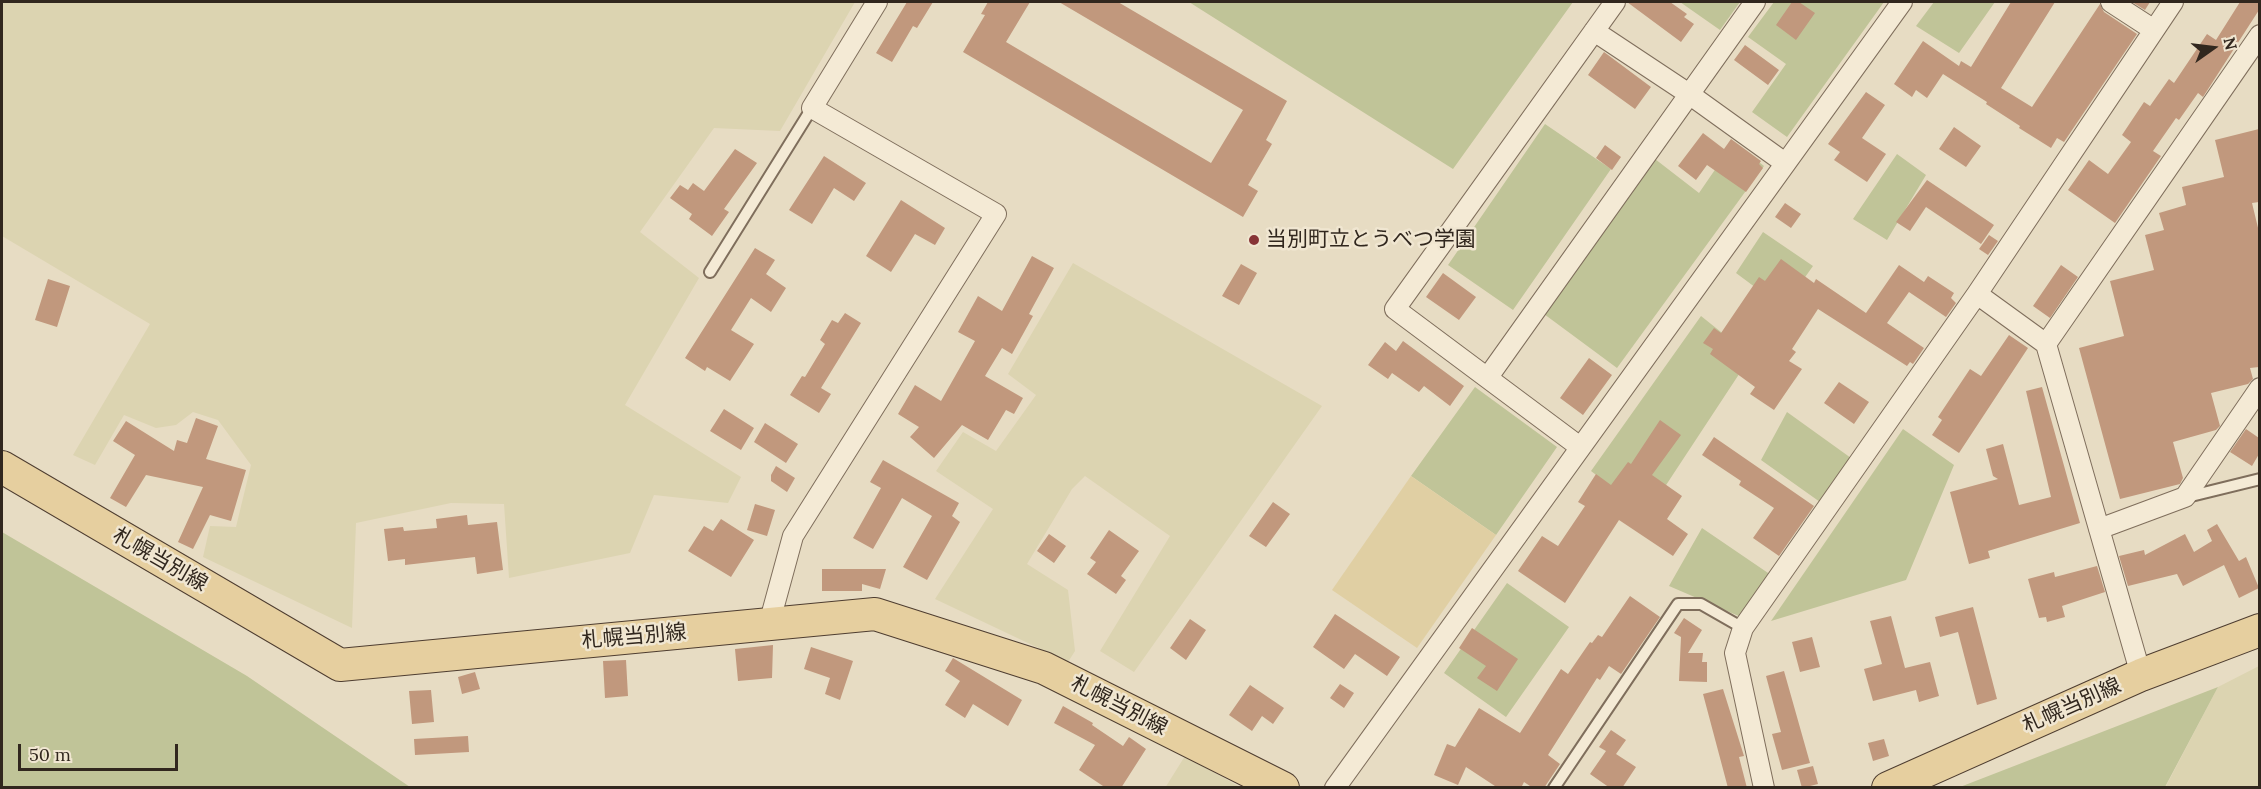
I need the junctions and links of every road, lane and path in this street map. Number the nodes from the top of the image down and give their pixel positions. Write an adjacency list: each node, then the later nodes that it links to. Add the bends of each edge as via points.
1 (877, 2): 11 (street)
2 (1615, 2): 8 (street)
3 (1755, 2): 10 (street)
4 (1902, 2): 12 (street)
5 (2111, 2): 7 (street)
6 (2173, 2): 7 (street)
7 (2154, 30): 14 (street)
8 (1594, 31): 10 (street); 16 (street, via 1395,309)
9 (2259, 35): 15 (street)
10 (1689, 94): 12 (street); 16 (street)
11 (812, 108): 13 (lane); 23 (street, via 996,214 793,536)
12 (1785, 163): 18 (street)
13 (710, 272)
14 (1977, 294): 15 (street); 24 (street)
15 (2046, 344): 22 (street)
16 (1488, 377): 18 (street)
17 (2259, 388): 21 (street)
18 (1581, 447): 28 (street)
19 (2, 467): 23 (main road, 札幌当別線, via 340,665)
20 (2259, 479): 21 (lane)
21 (2185, 497): 22 (street)
22 (2099, 530): 26 (street)
23 (769, 624): 27 (main road, 札幌当別線, via 875,614 1044,668)
24 (1743, 628): 29 (lane, via 1701,604 1678,604); 30 (street, via 1735,653)
25 (2259, 630): 26 (main road, 札幌当別線)
26 (2140, 675): 31 (main road, 札幌当別線)
27 (1283, 788)
28 (1335, 788)
29 (1554, 788)
30 (1764, 788)
31 (1888, 788)

